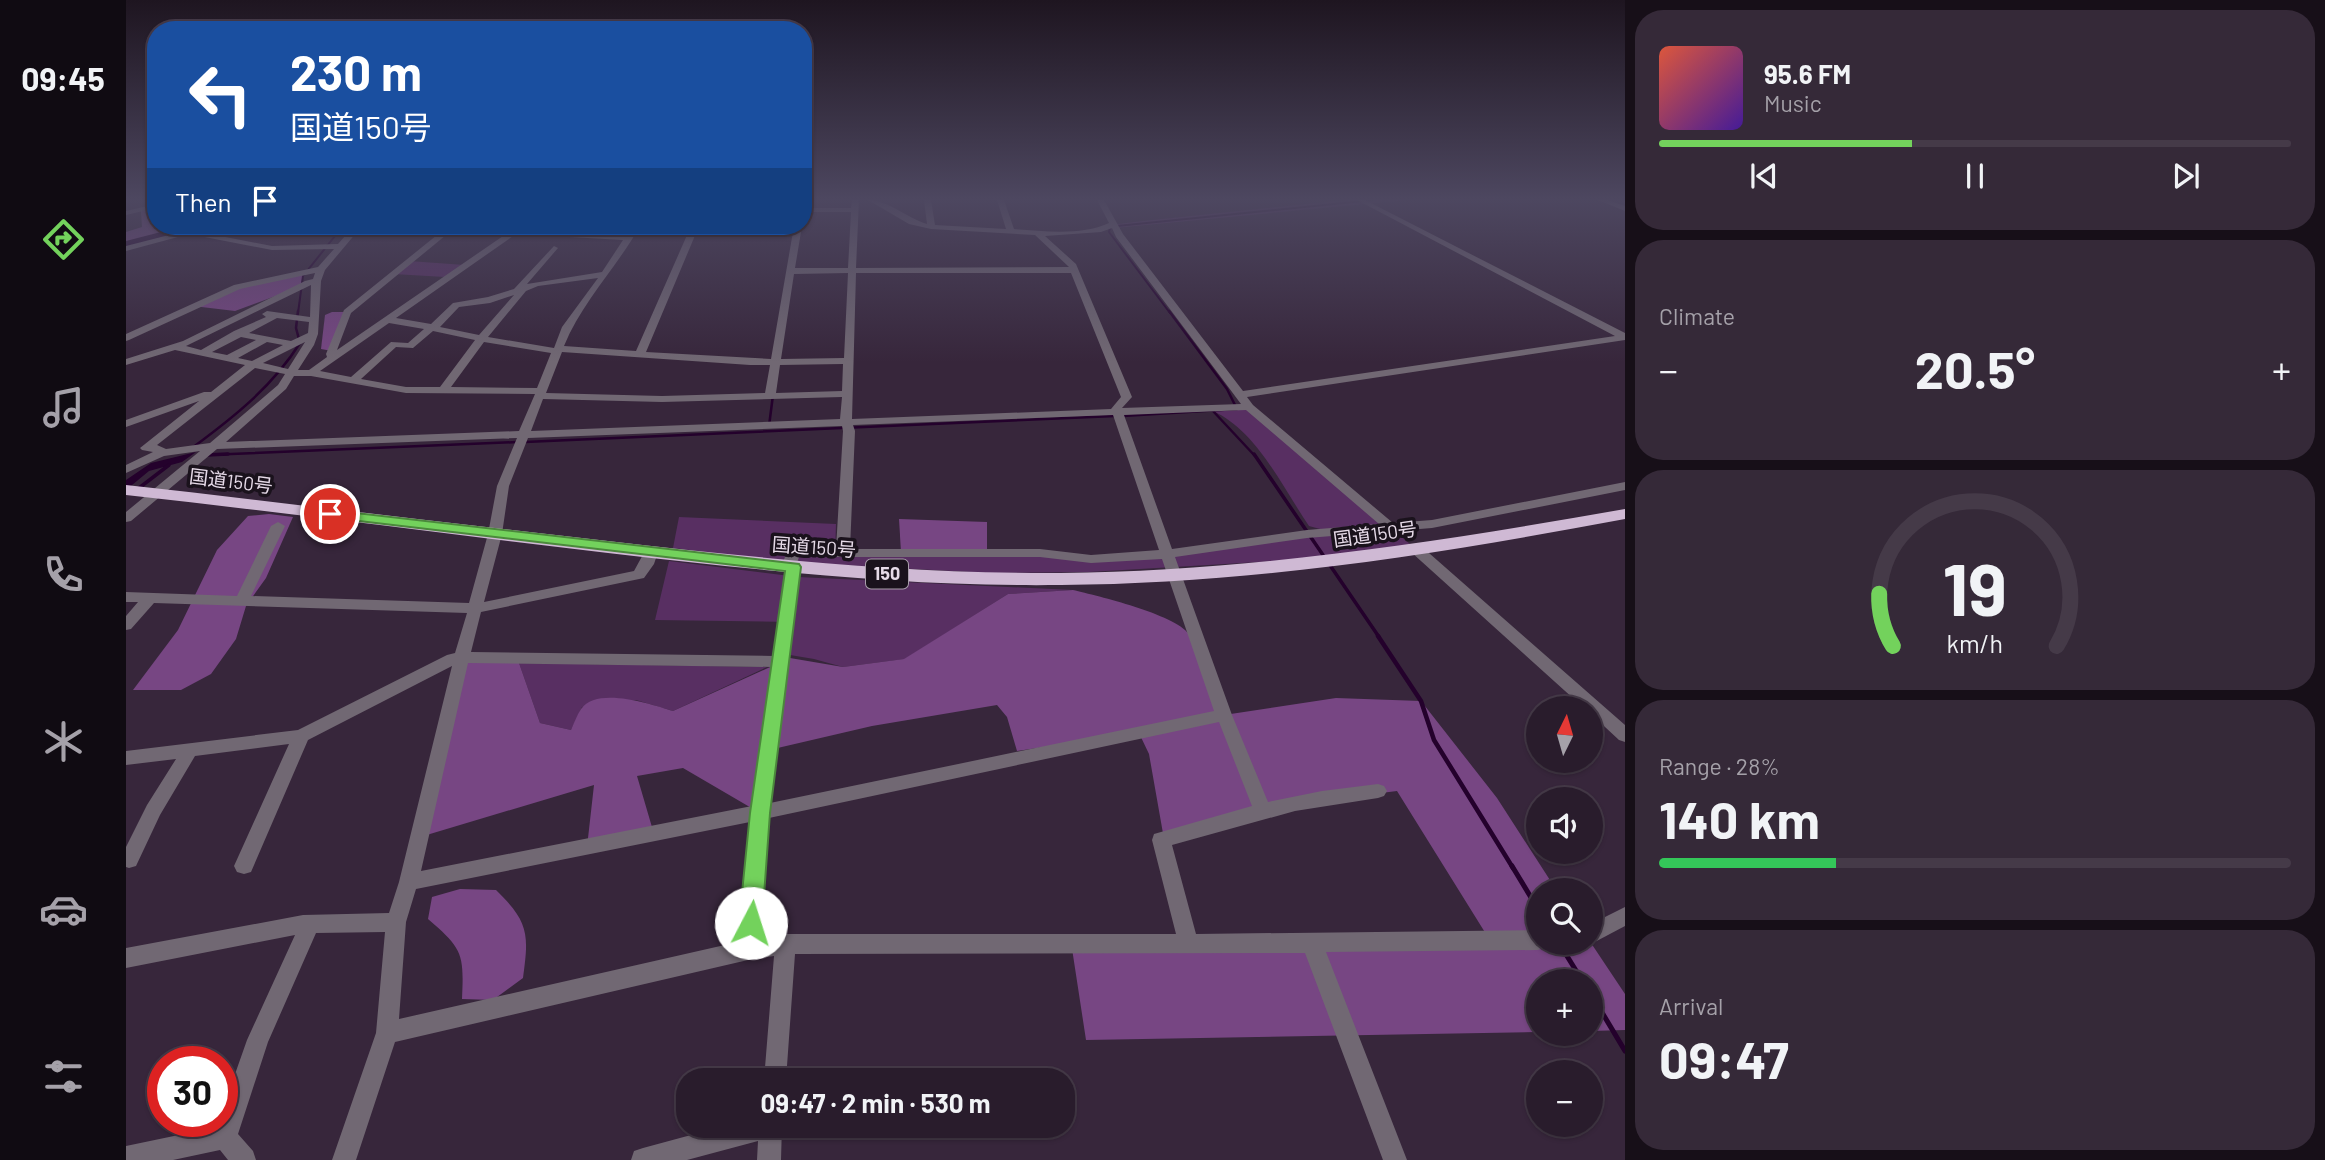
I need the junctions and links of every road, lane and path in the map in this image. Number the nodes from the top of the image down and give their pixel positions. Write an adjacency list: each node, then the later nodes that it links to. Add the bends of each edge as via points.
1 (332, 254): 12 (street)
2 (417, 254): 36 (street, via 346,312)
3 (484, 254): 22 (street)
4 (549, 254): 18 (street)
5 (618, 254): 16 (street)
6 (683, 254): 35 (street)
7 (793, 254): 14 (street)
8 (853, 254): 15 (street)
9 (1061, 254): 13 (street)
10 (1133, 254): 50 (street)
11 (1465, 254): 27 (street)
12 (321, 269): 17 (street); 28 (street, via 237,287)
13 (1074, 270): 15 (street); 51 (street, via 1127,397)
14 (790, 271): 15 (street); 40 (street)
15 (852, 271): 38 (street)
16 (606, 274): 18 (street); 33 (street, via 567,327)
17 (317, 281): 19 (street); 21 (street)
18 (519, 291): 23 (street, via 456,305); 30 (street)
19 (252, 311): 20 (street); 24 (street)
20 (276, 316): 21 (street); 25 (street)
21 (314, 320): 26 (street)
22 (388, 320): 23 (street); 36 (street)
23 (433, 327): 30 (street); 44 (street, via 410,346 394,344)
24 (215, 329): 25 (street); 32 (street)
25 (240, 334): 29 (street); 34 (street)
26 (313, 334): 31 (street); 42 (street)
27 (1625, 337): 50 (street)
28 (126, 338)
29 (265, 339): 31 (street); 37 (street)
30 (483, 339): 33 (street); 45 (street)
31 (290, 344): 41 (street)
32 (176, 347): 34 (street); 39 (street)
33 (559, 350): 35 (street); 47 (street)
34 (202, 353): 37 (street)
35 (640, 354): 40 (street)
36 (333, 358): 43 (street)
37 (228, 359): 41 (street)
38 (849, 361): 40 (street); 48 (street)
39 (126, 362)
40 (776, 362): 49 (street)
41 (253, 364): 42 (street); 46 (street)
42 (293, 373): 43 (street); 55 (street)
43 (312, 373): 44 (street)
44 (354, 380): 45 (street, via 405,390)
45 (443, 391): 47 (street)
46 (216, 393): 52 (street); 55 (street, via 146,448 194,443)
47 (541, 393): 49 (street, via 662,399); 54 (street)
48 (848, 394): 49 (street); 53 (street)
49 (770, 396)
50 (1240, 404): 51 (street); 63 (street)
51 (1118, 414): 53 (street); 68 (street)
52 (126, 424)
53 (848, 426): 54 (street, via 769,425); 66 (street)
54 (522, 441): 55 (street); 64 (street, via 503,486)
55 (212, 448): 56 (street, via 161,453); 59 (street)
56 (126, 469)
57 (1625, 486): 63 (street, via 1432,524)
58 (126, 490): 59 (highway, 国道150号 / 150)
59 (153, 493): 61 (street); 64 (highway, 国道150号 / 150)
60 (1625, 514): 65 (highway, 国道150号 / 150)
61 (126, 518)
62 (278, 526): 73 (street)
63 (1390, 527): 68 (street)
64 (495, 534): 67 (highway, 国道150号 / 150); 74 (street)
65 (1416, 549): 70 (highway, 国道150号 / 150); 79 (street)
66 (843, 551): 68 (street, via 1040,553 1091,559); 69 (street, via 793,553)
67 (652, 552): 69 (highway, 国道150号 / 150); 74 (street, via 639,575)
68 (1168, 554): 70 (street)
69 (791, 567): 70 (highway, 国道150号 / 150, via 991,578); 77 (street)
70 (1175, 576): 78 (street)
71 (126, 597): 72 (street)
72 (150, 598): 73 (street); 75 (street)
73 (241, 601): 74 (street)
74 (477, 608): 76 (street)
75 (126, 625)
76 (462, 657): 77 (street); 80 (street); 88 (street)
77 (779, 662): 85 (street)
78 (1224, 715): 84 (street); 85 (street)
79 (1625, 735)
80 (301, 736): 81 (street); 87 (street)
81 (190, 750): 82 (street); 86 (street)
82 (126, 758)
83 (1378, 791): 84 (street)
84 (1262, 809): 94 (street, via 1161,840)
85 (760, 813): 88 (street); 97 (street)
86 (129, 860)
87 (244, 866)
88 (409, 883): 90 (street)
89 (1625, 916): 92 (street)
90 (396, 922): 91 (street); 99 (street)
91 (310, 924): 98 (street); 101 (street, via 258,1040)
92 (1603, 928)
93 (1526, 940): 96 (street)
94 (1188, 941): 95 (street); 96 (street)
95 (785, 944): 97 (street); 100 (street)
96 (1312, 944): 110 (street)
97 (748, 950): 99 (street)
98 (127, 959)
99 (387, 1033): 107 (street)
100 (776, 1068)
101 (238, 1099)
102 (225, 1137): 105 (street); 106 (street)
103 (725, 1138): 108 (street)
104 (769, 1138): 109 (street)
105 (126, 1158)
106 (244, 1160)
107 (344, 1160)
108 (643, 1160)
109 (769, 1160)
110 (1395, 1160)

